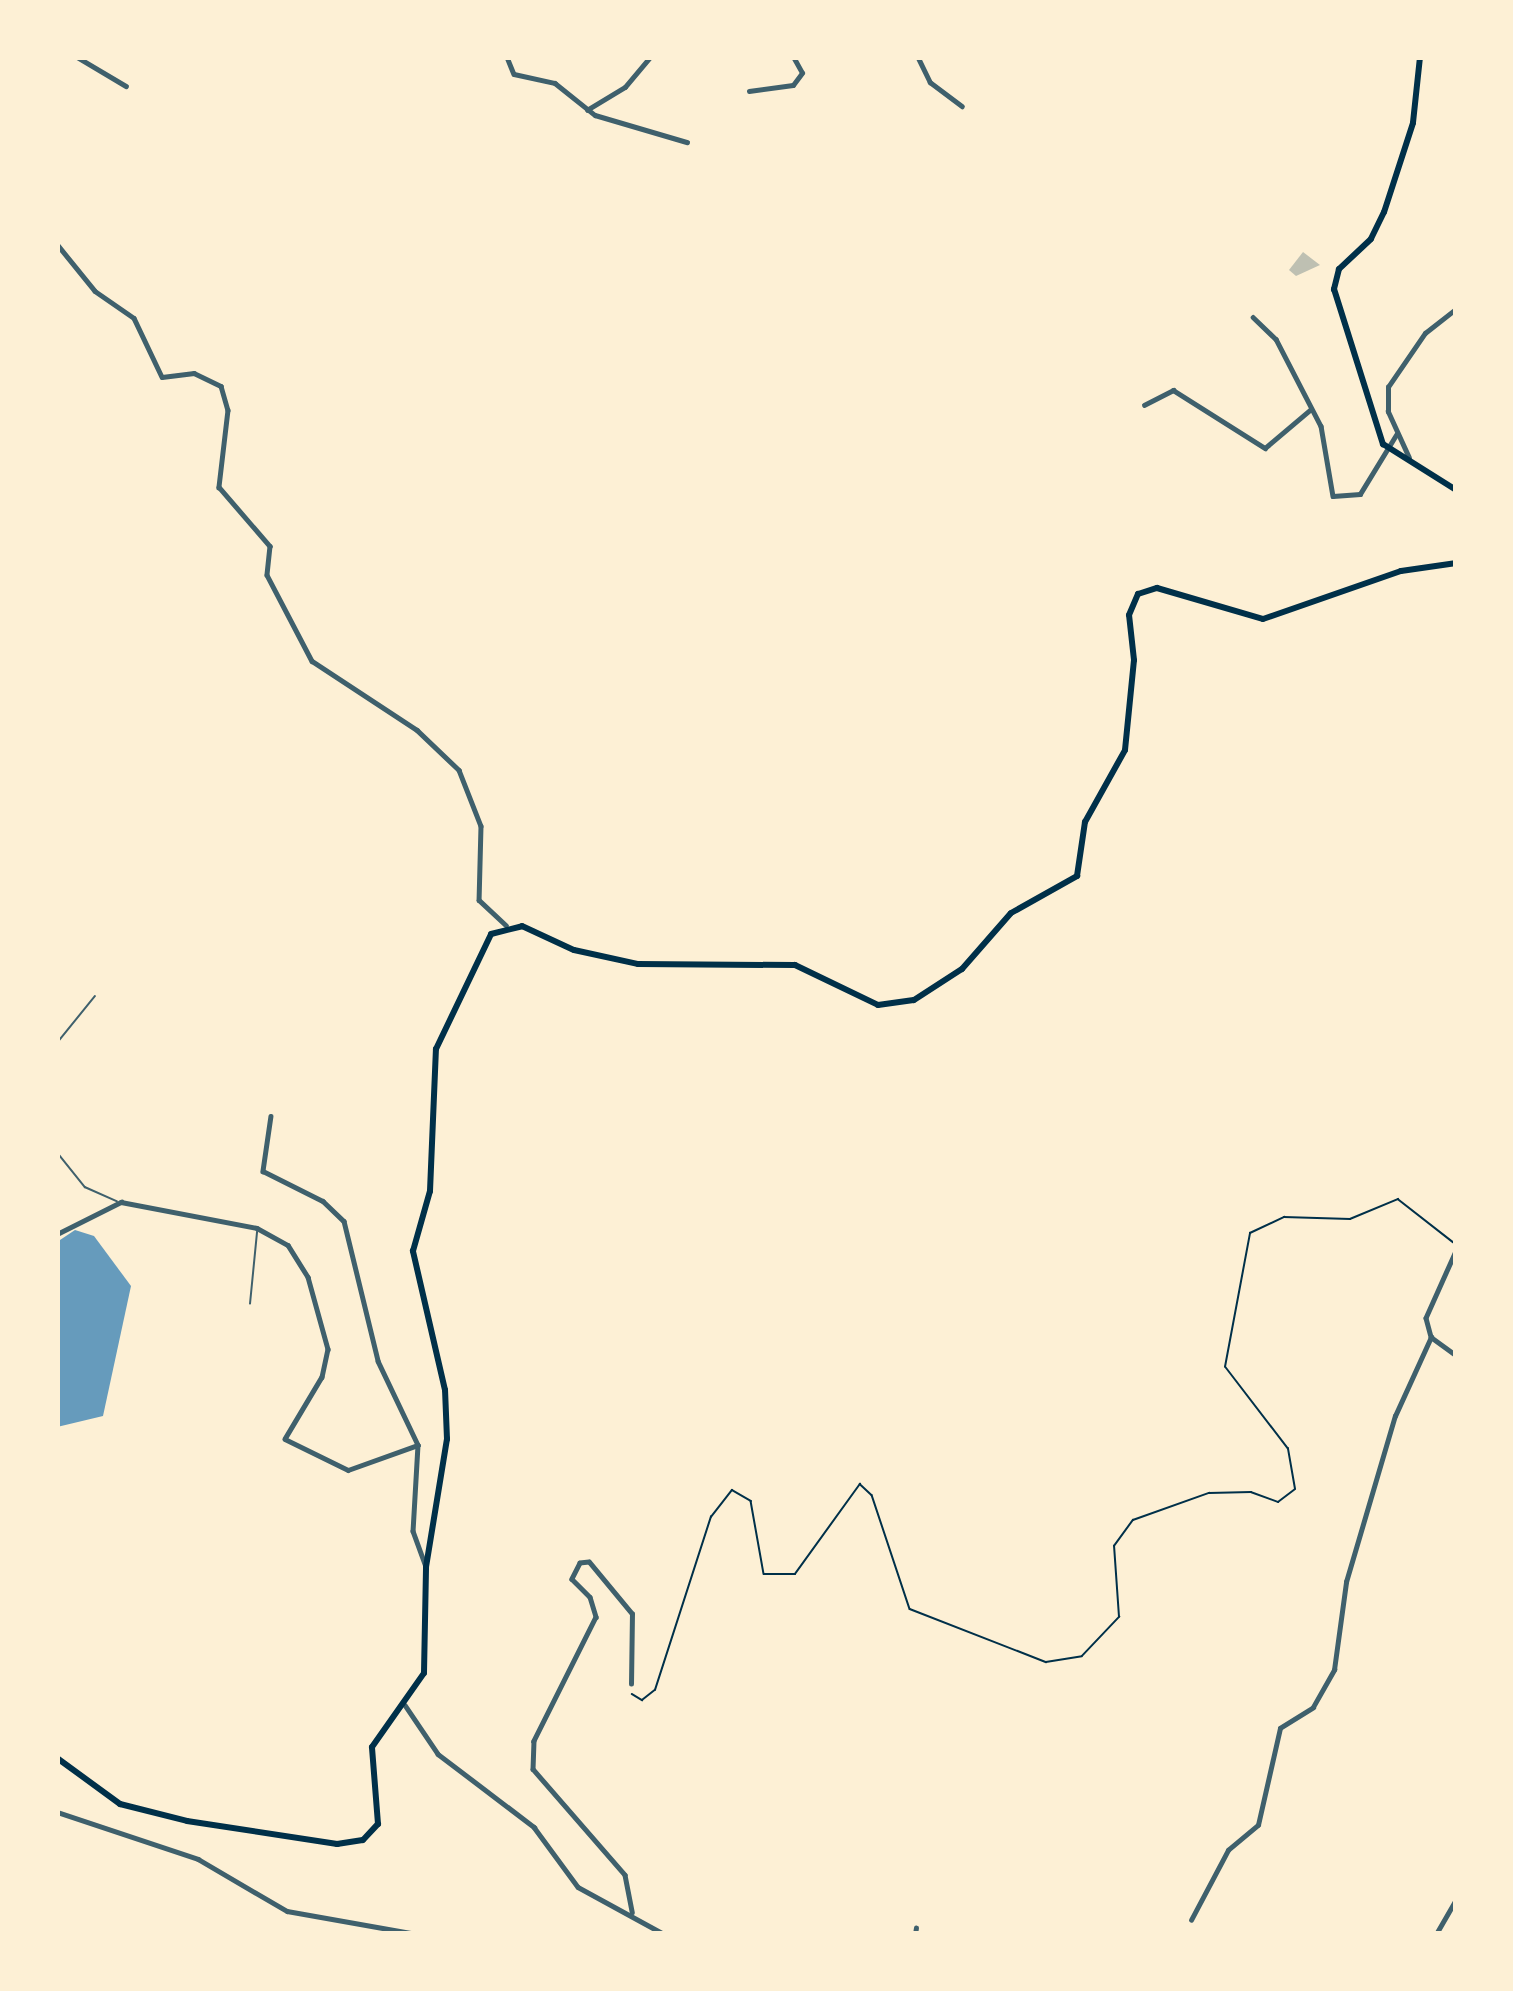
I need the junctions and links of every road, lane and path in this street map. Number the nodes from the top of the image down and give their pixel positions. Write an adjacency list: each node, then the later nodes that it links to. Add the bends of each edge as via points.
1 (77, 57): 7 (street)
2 (507, 57): 10 (street, via 514,74 555,82)
3 (650, 57): 10 (street, via 625,87)
4 (793, 57): 8 (street, via 802,73 793,86)
5 (918, 57): 9 (street, via 930,82)
6 (1420, 57): 18 (main road, via 1413,122 1384,212 1335,281)
7 (126, 86)
8 (748, 91)
9 (962, 106)
10 (586, 110): 11 (street, via 645,135 669,132)
11 (687, 142)
12 (57, 244): 22 (street, via 95,291 134,318 162,377 198,373 220,386 228,410 216,460 219,487 270,546 267,575 312,661 417,730 459,770 482,826 479,900)
13 (1456, 309): 17 (street, via 1425,333 1388,387)
14 (1253, 317): 16 (street, via 1276,339)
15 (1144, 405): 16 (street, via 1173,390 1265,448)
16 (1311, 409): 18 (street, via 1327,445 1324,481 1333,496 1360,494)
17 (1396, 435): 18 (street); 19 (street)
18 (1390, 453): 19 (main road)
19 (1412, 463): 20 (main road)
20 (1456, 490)
21 (1456, 563): 22 (main road, via 1401,571 1263,619 1166,589 1138,594 1129,615 1134,660 1125,750 1085,822 1077,876 1010,914 962,969 914,1000 878,1005 815,972 770,962 717,970 638,964)
22 (506, 925): 35 (main road, via 485,942 436,1049 430,1191 413,1251 448,1416)
23 (95, 996): 24 (lane)
24 (57, 1043)
25 (271, 1116): 34 (street, via 263,1171 344,1221 378,1361)
26 (57, 1152): 27 (lane, via 94,1195)
27 (121, 1202): 28 (street); 29 (street)
28 (257, 1228): 31 (lane); 34 (street, via 302,1262 328,1349 322,1377 285,1439 348,1470)
29 (57, 1234)
30 (1456, 1248): 32 (street, via 1427,1310); 36 (path, via 1398,1199 1350,1219 1285,1217 1250,1233 1225,1367 1288,1449 1295,1490 1278,1502 1251,1492 1209,1493 1133,1520 1114,1546 1119,1617 1082,1656 1046,1662 910,1610 872,1495 860,1484 795,1574 764,1574 752,1501 732,1490 710,1517 655,1690 637,1700)
31 (250, 1304)
32 (1431, 1336): 33 (street); 44 (street, via 1396,1416 1346,1582 1334,1670 1313,1707 1280,1729 1258,1825 1228,1850)
33 (1456, 1355)
34 (418, 1445): 35 (street, via 413,1531)
35 (426, 1567): 37 (main road, via 428,1650)
36 (631, 1684): 43 (street, via 632,1614 589,1562 580,1563 572,1579 596,1617 534,1741 533,1769 625,1875)
37 (405, 1705): 38 (main road, via 374,1738 380,1816 356,1843 130,1808); 43 (street, via 438,1754 534,1827 578,1888)
38 (57, 1759)
39 (1456, 1776): 40 (street)
40 (1456, 1801)
41 (57, 1812): 45 (street, via 198,1859 286,1911)
42 (1456, 1900): 47 (street)
43 (632, 1912): 46 (street)
44 (1191, 1920)
45 (416, 1934)
46 (664, 1934)
47 (1436, 1934)

